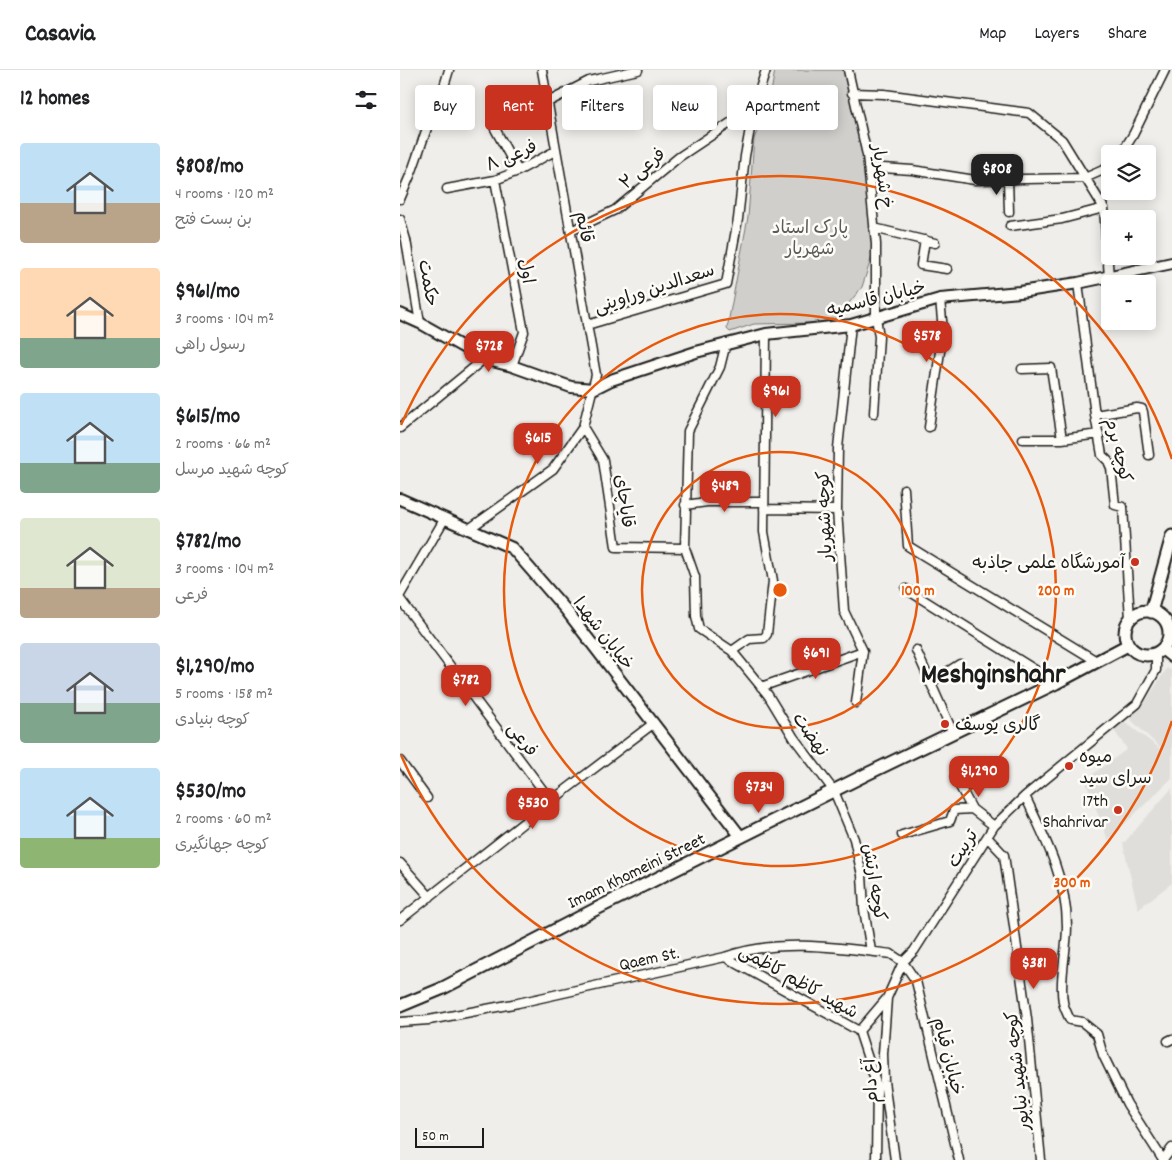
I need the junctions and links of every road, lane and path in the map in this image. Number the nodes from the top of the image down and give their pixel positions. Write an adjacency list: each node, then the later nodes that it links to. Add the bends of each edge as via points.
1 (449, 70): 24 (street)
2 (542, 70): 7 (street, قائم)
3 (638, 70): 10 (street, via 590,81)
4 (766, 70): 8 (street, سعدالدین وراوینی)
5 (848, 70): 9 (street, خ شهریار)
6 (1165, 70): 15 (street)
7 (545, 85)
8 (761, 85)
9 (852, 93): 17 (street, خ شهریار); 20 (street, via 884,94 1029,113 1062,140)
10 (552, 100)
11 (727, 125): 30 (street, فرعی ۲, via 678,157 615,210)
12 (496, 130): 18 (street)
13 (552, 130): 16 (street, قائم)
14 (750, 130): 43 (street, سعدالدین وراوینی, via 726,284)
15 (1127, 145)
16 (555, 151): 18 (street, فرعی ۸); 30 (street, قائم)
17 (868, 167): 21 (street, via 976,180); 29 (street, خ شهریار)
18 (518, 171): 22 (street, فرعی ۸)
19 (1101, 171): 20 (street)
20 (1085, 178): 21 (street); 25 (street)
21 (1008, 179): 26 (street)
22 (496, 180): 23 (street, فرعی ۸); 48 (street, اول, via 524,332)
23 (447, 189)
24 (400, 199)
25 (1104, 208): 28 (street, via 1062,219); 35 (street)
26 (1009, 212)
27 (400, 219): 42 (street, حکمت)
28 (1010, 226)
29 (874, 228): 31 (street); 41 (street, خ شهریار)
30 (571, 231): 43 (street, قائم)
31 (924, 240): 32 (street); 34 (street, via 921,265)
32 (935, 243)
33 (1172, 263): 36 (street, خیابان قاسمیه)
34 (947, 269)
35 (1109, 275)
36 (1114, 275)
37 (1101, 278): 38 (street, خیابان قاسمیه)
38 (1078, 283): 39 (street, خیابان قاسمیه); 52 (street, کوچه برم)
39 (940, 299): 41 (street, خیابان قاسمیه); 54 (street, via 943,331)
40 (400, 314): 42 (street)
41 (876, 317): 44 (street, خیابان قاسمیه); 51 (street, خ شهریار, via 879,337)
42 (420, 323): 47 (street)
43 (587, 325): 50 (street, قائم, via 596,375)
44 (851, 325): 45 (street, خیابان قاسمیه); 64 (street, کوچه شهریار, via 838,448)
45 (766, 334): 46 (street, خیابان قاسمیه); 63 (street)
46 (726, 343): 50 (street, خیابان قاسمیه); 62 (street, نهضت, via 720,367 688,431)
47 (484, 359): 48 (street); 55 (street)
48 (512, 366): 50 (street, via 571,386)
49 (1022, 369): 58 (street, via 1051,368)
50 (593, 388): 53 (street, قائم)
51 (874, 413)
52 (1095, 415): 56 (street, کوچه برم); 59 (street, via 1142,409)
53 (583, 427): 66 (street, via 553,469); 68 (street, قایاچای, via 603,460 616,547)
54 (929, 427)
55 (400, 428)
56 (1099, 434): 58 (street); 73 (street, کوچه برم, via 1102,455 1111,468 1115,505 1123,507)
57 (1023, 439): 58 (street)
58 (1062, 439)
59 (1149, 456)
60 (904, 488): 81 (street, via 908,546)
61 (400, 499): 65 (street, خیابان شهدا)
62 (685, 505): 63 (street, via 707,502); 68 (street, نهضت)
63 (763, 506): 64 (street); 77 (street, via 773,581 767,634 764,638 749,639)
64 (837, 510): 78 (street, کوچه شهریار, via 844,611)
65 (445, 518): 66 (street, خیابان شهدا); 70 (street)
66 (469, 529): 87 (street, خیابان شهدا, via 512,548 566,610)
67 (1172, 536): 72 (main road)
68 (684, 548): 77 (street, نهضت, via 695,577 698,629)
69 (906, 589): 84 (street)
70 (400, 595)
71 (400, 600): 94 (street, فرعی)
72 (1151, 612): 73 (main road, via 1137,613); 74 (main road)
73 (1130, 619): 75 (main road, via 1125,630)
74 (1169, 622): 79 (main road, via 1169,638)
75 (1128, 644): 79 (main road, via 1140,654); 81 (main road, Imam Khomeini Street)
76 (916, 650): 83 (street)
77 (732, 651): 85 (street, نهضت)
78 (863, 651): 85 (street); 86 (street)
79 (1159, 651): 80 (street); 92 (street, تربیت, via 1156,670 1137,704)
80 (1172, 657)
81 (1098, 662): 84 (main road, Imam Khomeini Street)
82 (960, 664): 83 (street)
83 (930, 683): 88 (street)
84 (1056, 683): 88 (main road, Imam Khomeini Street)
85 (761, 687): 91 (street, نهضت)
86 (856, 703)
87 (654, 723): 94 (street); 98 (street, خیابان شهدا)
88 (953, 733): 91 (main road, Imam Khomeini Street)
89 (400, 761): 93 (street)
90 (955, 777): 95 (street)
91 (834, 791): 98 (main road, Imam Khomeini Street); 103 (street, کوچه ارتش, via 854,839)
92 (1025, 796): 96 (street, تربیت); 115 (street, via 1050,847 1064,894 1067,925 1064,1003 1070,1020 1082,1022 1097,1034 1103,1055 1127,1104)
93 (427, 798)
94 (551, 800): 101 (street)
95 (972, 809): 96 (street); 97 (street, via 954,810 950,821)
96 (994, 826): 99 (street, تربیت)
97 (902, 835)
98 (742, 837): 107 (main road, Imam Khomeini Street, via 441,989)
99 (987, 837): 105 (street, تربیت, via 914,951); 114 (street, کوچه شهید نیاپور, via 1004,855)
100 (400, 863): 101 (street)
101 (430, 897): 102 (street)
102 (400, 920)
103 (871, 951): 104 (street, Qaem St., via 782,945 740,951); 105 (street, Qaem St., via 891,954)
104 (724, 957): 108 (street, Qaem St., via 518,1003 429,1020); 109 (street, شهید کاظم کاظمی)
105 (903, 962): 106 (street, تربیت); 113 (street, خیابان قیام, via 916,982)
106 (886, 998): 109 (street); 112 (street, آغ دام, via 882,1054)
107 (400, 1006)
108 (400, 1022)
109 (859, 1031): 111 (street, via 878,1086)
110 (1172, 1148): 115 (street)
111 (876, 1160)
112 (895, 1160)
113 (958, 1160)
114 (1041, 1160)
115 (1163, 1160)

